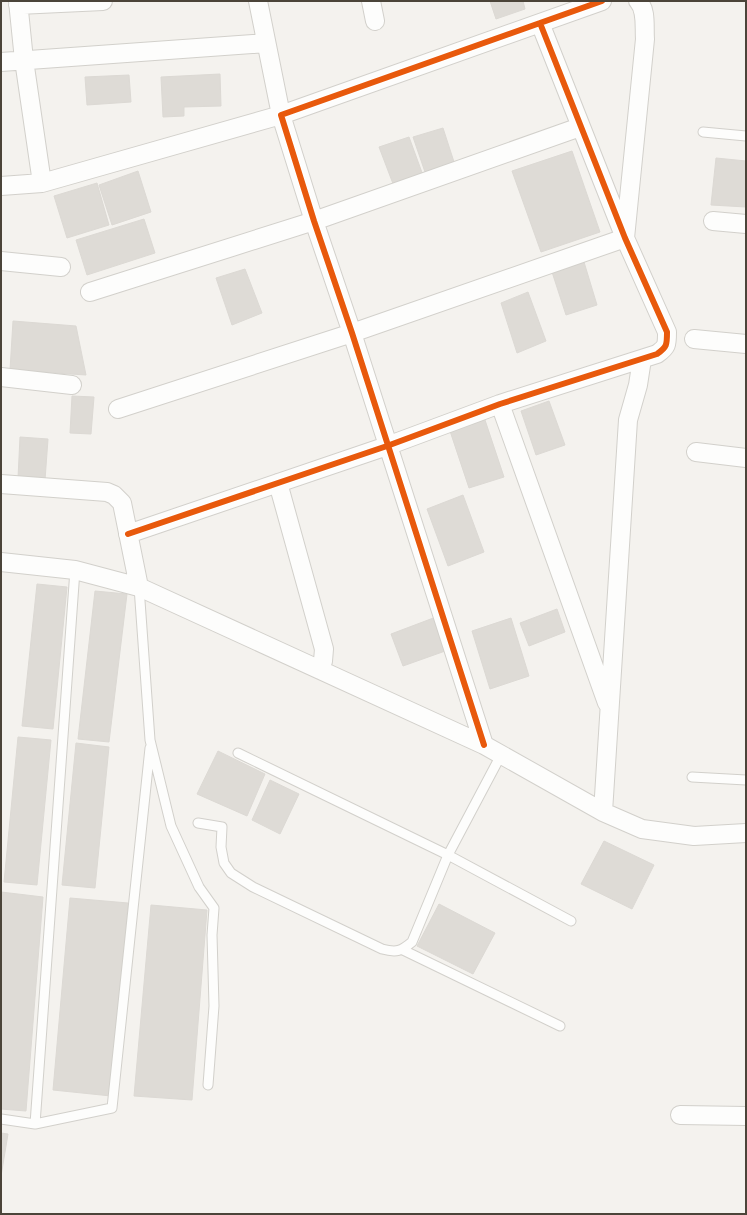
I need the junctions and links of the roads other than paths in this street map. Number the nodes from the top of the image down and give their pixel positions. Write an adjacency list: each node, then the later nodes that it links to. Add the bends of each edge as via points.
1 (103, 1): 6 (street)
2 (258, 1): 9 (street)
3 (371, 1): 7 (street)
4 (602, 1): 8 (street)
5 (638, 1): 21 (street, via 644,14 645,39)
6 (27, 3): 10 (street)
7 (375, 21)
8 (540, 23): 12 (street); 13 (street)
9 (266, 44): 10 (street); 12 (street)
10 (24, 60): 11 (street); 16 (street)
11 (1, 62)
12 (281, 115): 16 (street); 18 (street)
13 (580, 127): 18 (street); 21 (street)
14 (703, 132): 15 (lane)
15 (746, 136)
16 (42, 183): 17 (street)
17 (1, 186)
18 (314, 221): 24 (street); 25 (street)
19 (713, 222): 20 (street)
20 (746, 224)
21 (625, 238): 25 (street); 28 (street, via 667,332 664,349)
22 (1, 261): 23 (street)
23 (61, 267)
24 (90, 292)
25 (352, 333): 32 (street); 33 (street)
26 (694, 339): 27 (street)
27 (746, 344)
28 (642, 359): 31 (street); 43 (street, via 628,420)
29 (1, 377): 30 (street)
30 (72, 385)
31 (500, 404): 33 (street); 43 (street)
32 (118, 409)
33 (387, 446): 36 (street); 45 (street)
34 (696, 452): 35 (street)
35 (746, 458)
36 (278, 483): 38 (street); 42 (street, via 324,649 324,661)
37 (1, 484): 38 (street, via 107,492 122,503)
38 (128, 534): 41 (street)
39 (1, 562): 40 (street)
40 (75, 570): 41 (street); 61 (lane)
41 (139, 587): 42 (street); 44 (lane)
42 (320, 670): 45 (street)
43 (610, 711): 50 (street)
44 (150, 740): 57 (lane, via 171,826 199,887 214,908 214,1006); 61 (lane, via 112,1108)
45 (484, 745): 47 (street)
46 (238, 753): 53 (lane)
47 (501, 755): 50 (street); 53 (lane)
48 (692, 778): 49 (lane)
49 (746, 780)
50 (603, 812): 52 (street, via 642,829 694,836)
51 (198, 824): 55 (lane, via 222,827 221,847 224,863 231,874 382,949 392,952)
52 (746, 833)
53 (448, 855): 54 (lane); 55 (lane, via 412,942)
54 (571, 921)
55 (403, 950): 56 (lane)
56 (560, 1026)
57 (208, 1084)
58 (680, 1115): 59 (street)
59 (746, 1116)
60 (1, 1119): 61 (lane)
61 (35, 1124)

